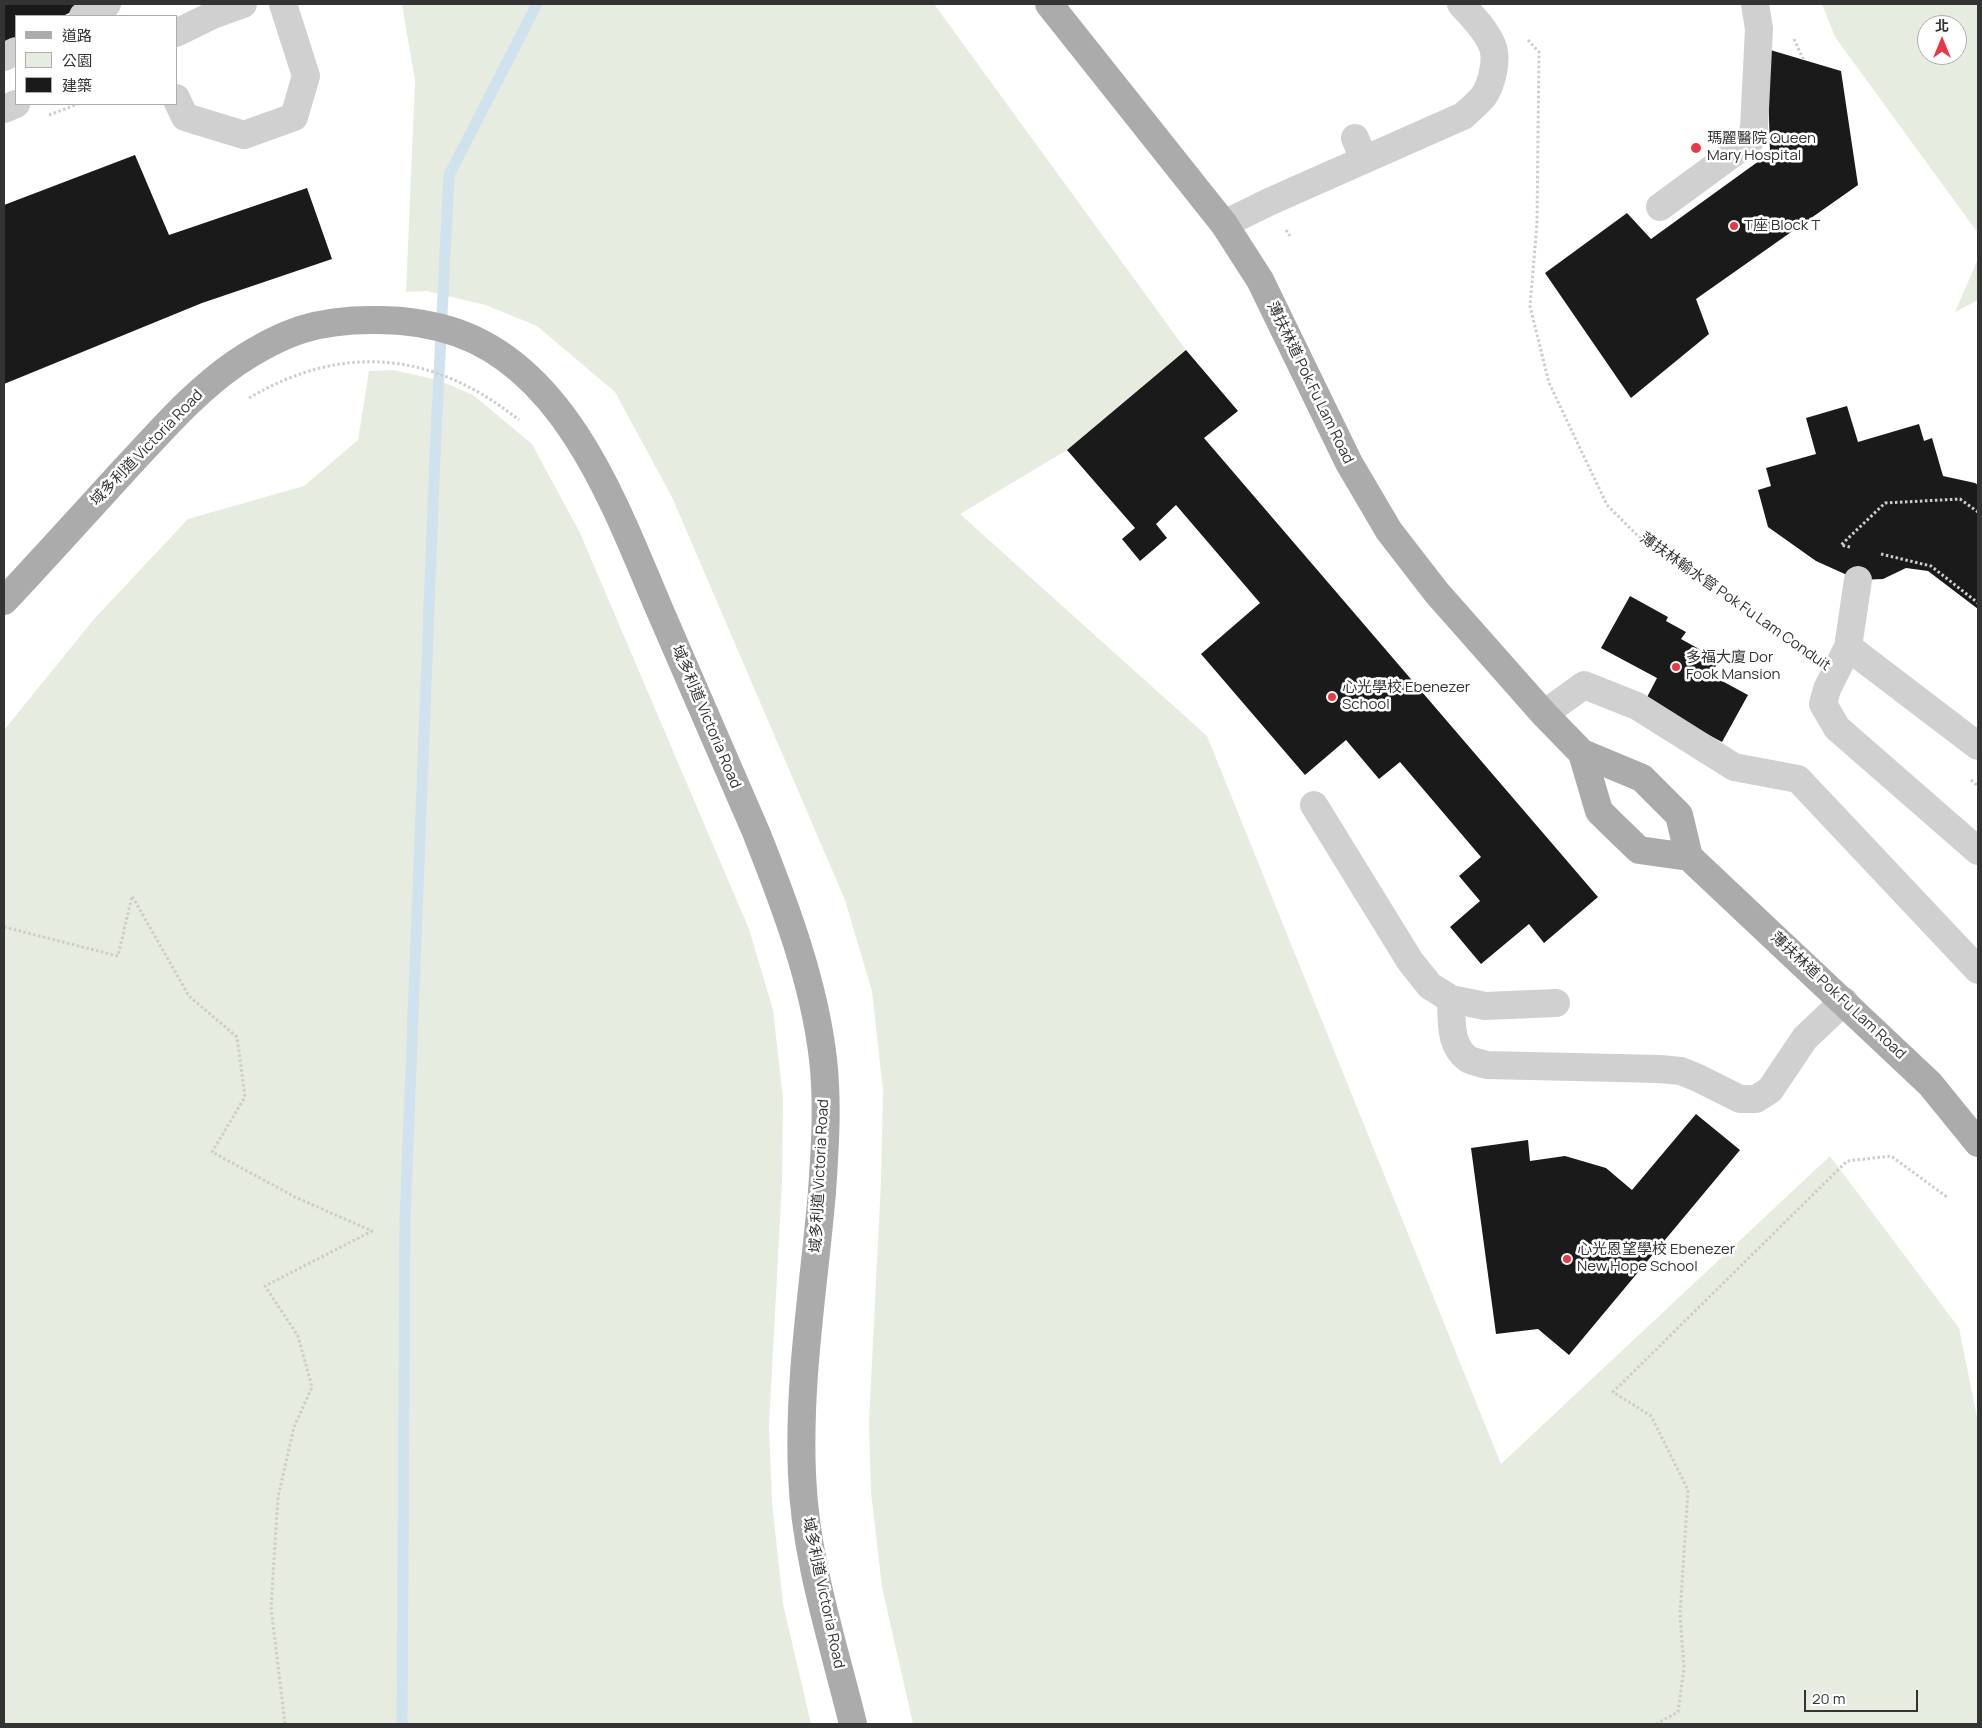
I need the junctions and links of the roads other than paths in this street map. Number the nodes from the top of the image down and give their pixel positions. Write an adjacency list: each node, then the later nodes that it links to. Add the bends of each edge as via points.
1 (107, 4): 7 (street)
2 (243, 4): 8 (street)
3 (283, 4): 9 (street, via 306,76 294,117 244,135 185,117)
4 (1049, 4): 11 (main road, 薄扶林道 Pok Fu Lam Road)
5 (1461, 4): 11 (street, via 1493,46 1494,64 1492,81 1484,96 1463,116 1359,149)
6 (1755, 4): 10 (street, via 1759,38 1754,128 1750,141)
7 (85, 15)
8 (178, 32)
9 (178, 102)
10 (1660, 207)
11 (1224, 224): 15 (main road, 薄扶林道 Pok Fu Lam Road, via 1260,280 1349,463 1389,531 1437,593)
12 (1858, 580): 14 (street)
13 (4, 601): 26 (main road, 域多利道 Victoria Road, via 181,409 248,356 290,332 354,320 392,320 425,324 465,336 514,365 565,419 584,447 615,508 756,832 775,879 814,1005 823,1060 826,1107 820,1210 802,1380 802,1476 812,1555)
14 (1844, 655): 16 (street); 19 (street, via 1823,704 1837,728)
15 (1544, 714): 17 (main road, 薄扶林道 Pok Fu Lam Road); 21 (street, via 1584,685 1637,706 1734,767 1798,779)
16 (1978, 746)
17 (1582, 753): 20 (main road, 薄扶林道 Pok Fu Lam Road, via 1642,778 1679,815); 20 (main road, 薄扶林道 Pok Fu Lam Road, via 1598,811 1639,850)
18 (1314, 805): 22 (street, via 1410,961 1430,986)
19 (1978, 851)
20 (1689, 857): 23 (main road, 薄扶林道 Pok Fu Lam Road)
21 (1978, 970)
22 (1452, 1000): 23 (street, via 1456,1046 1469,1060 1487,1065 1681,1072 1740,1099 1756,1099 1770,1090 1805,1038); 24 (street, via 1485,1006)
23 (1844, 1001): 25 (main road, 薄扶林道 Pok Fu Lam Road, via 1930,1084)
24 (1556, 1003)
25 (1978, 1143)
26 (853, 1724)

